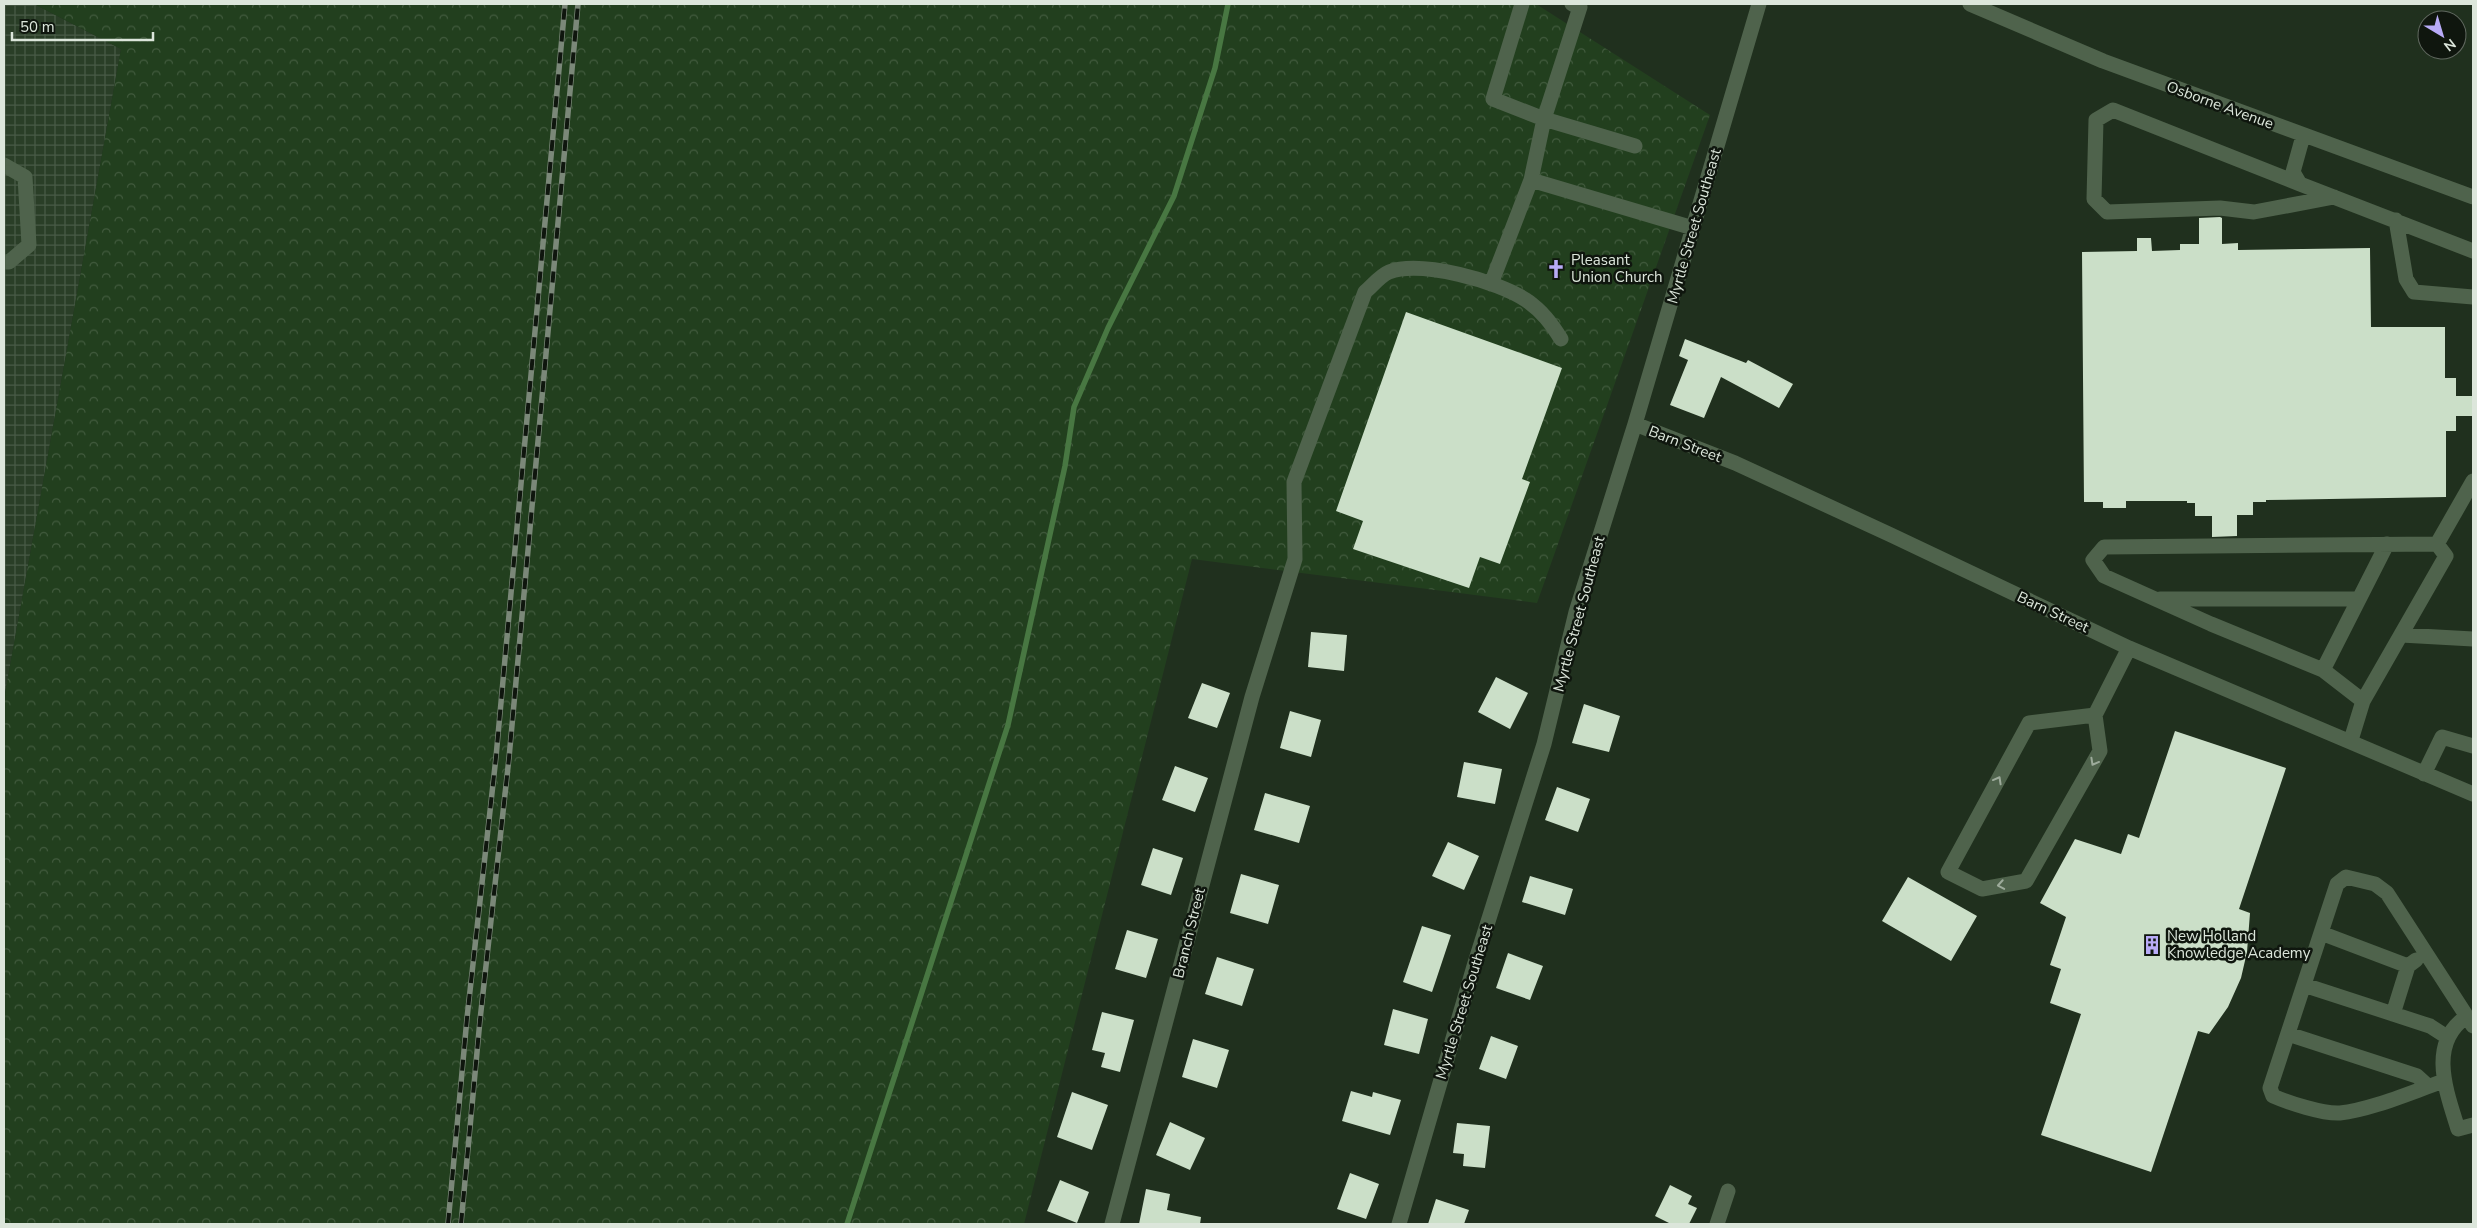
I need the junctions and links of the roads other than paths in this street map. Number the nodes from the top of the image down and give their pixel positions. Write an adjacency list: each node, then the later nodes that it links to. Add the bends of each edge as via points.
1 (1522, 4): 5 (street, via 1493,99)
2 (1572, 4): 5 (street, via 1580,7)
3 (1759, 4): 14 (street, Myrtle Street Southeast)
4 (1970, 4): 6 (street, Osborne Avenue, via 2103,62)
5 (1544, 119): 7 (street); 9 (street)
6 (2303, 136): 10 (street, via 2293,172); 12 (street, Osborne Avenue)
7 (1635, 146)
8 (4, 165): 16 (street, via 25,177 29,245 9,262)
9 (1531, 180): 14 (street); 17 (street)
10 (2300, 184): 11 (street); 11 (street, via 2113,110 2096,120 2094,199 2107,212 2220,208 2254,212)
11 (2334, 197): 13 (street)
12 (2473, 197)
13 (2396, 220): 15 (street); 18 (street, via 2406,279 2414,292)
14 (1693, 228): 20 (street, Myrtle Street Southeast)
15 (2473, 251)
16 (4, 262)
17 (1491, 284): 19 (street, Branch Street, via 1524,299 1546,316); 48 (street, Branch Street, via 1442,272 1408,268 1387,272 1365,292 1294,482 1295,558 1252,697)
18 (2473, 297)
19 (1561, 339)
20 (1635, 424): 28 (street, Barn Street, via 1744,467); 49 (street, Myrtle Street Southeast, via 1576,612 1544,744)
21 (2473, 481): 23 (street)
22 (2387, 544): 23 (street); 24 (street, via 2104,546 2093,560 2104,576); 25 (street)
23 (2437, 544): 26 (street, via 2446,556)
24 (2154, 599): 25 (street); 29 (street)
25 (2359, 599): 29 (street)
26 (2401, 635): 27 (street); 30 (street)
27 (2473, 639)
28 (2129, 648): 31 (street); 32 (street, Barn Street)
29 (2322, 670): 30 (street)
30 (2363, 701): 32 (street)
31 (2095, 715): 31 (street, one-way to 31, via 2100,751 2026,881 1982,889 1948,872 2029,723)
32 (2351, 740): 34 (street, Barn Street)
33 (2473, 746): 34 (street, via 2442,737)
34 (2424, 774): 35 (street, Barn Street)
35 (2473, 794)
36 (2321, 933): 37 (street, via 2337,884 2346,877 2375,884 2387,893); 38 (street); 39 (street)
37 (2426, 954): 38 (street); 41 (street)
38 (2408, 966): 40 (street)
39 (2304, 985): 40 (street); 42 (street)
40 (2393, 1014): 43 (street, via 2430,1026)
41 (2470, 1022): 43 (street, via 2457,1023)
42 (2288, 1034): 45 (street, via 2416,1076); 45 (street, via 2270,1088 2273,1096 2286,1102 2338,1113 2354,1111)
43 (2447, 1037): 44 (street, via 2442,1061)
44 (2444, 1081): 45 (street); 46 (street, via 2458,1129)
45 (2428, 1086)
46 (2473, 1125)
47 (1728, 1191): 50 (street)
48 (1112, 1224)
49 (1398, 1224)
50 (1717, 1224)

